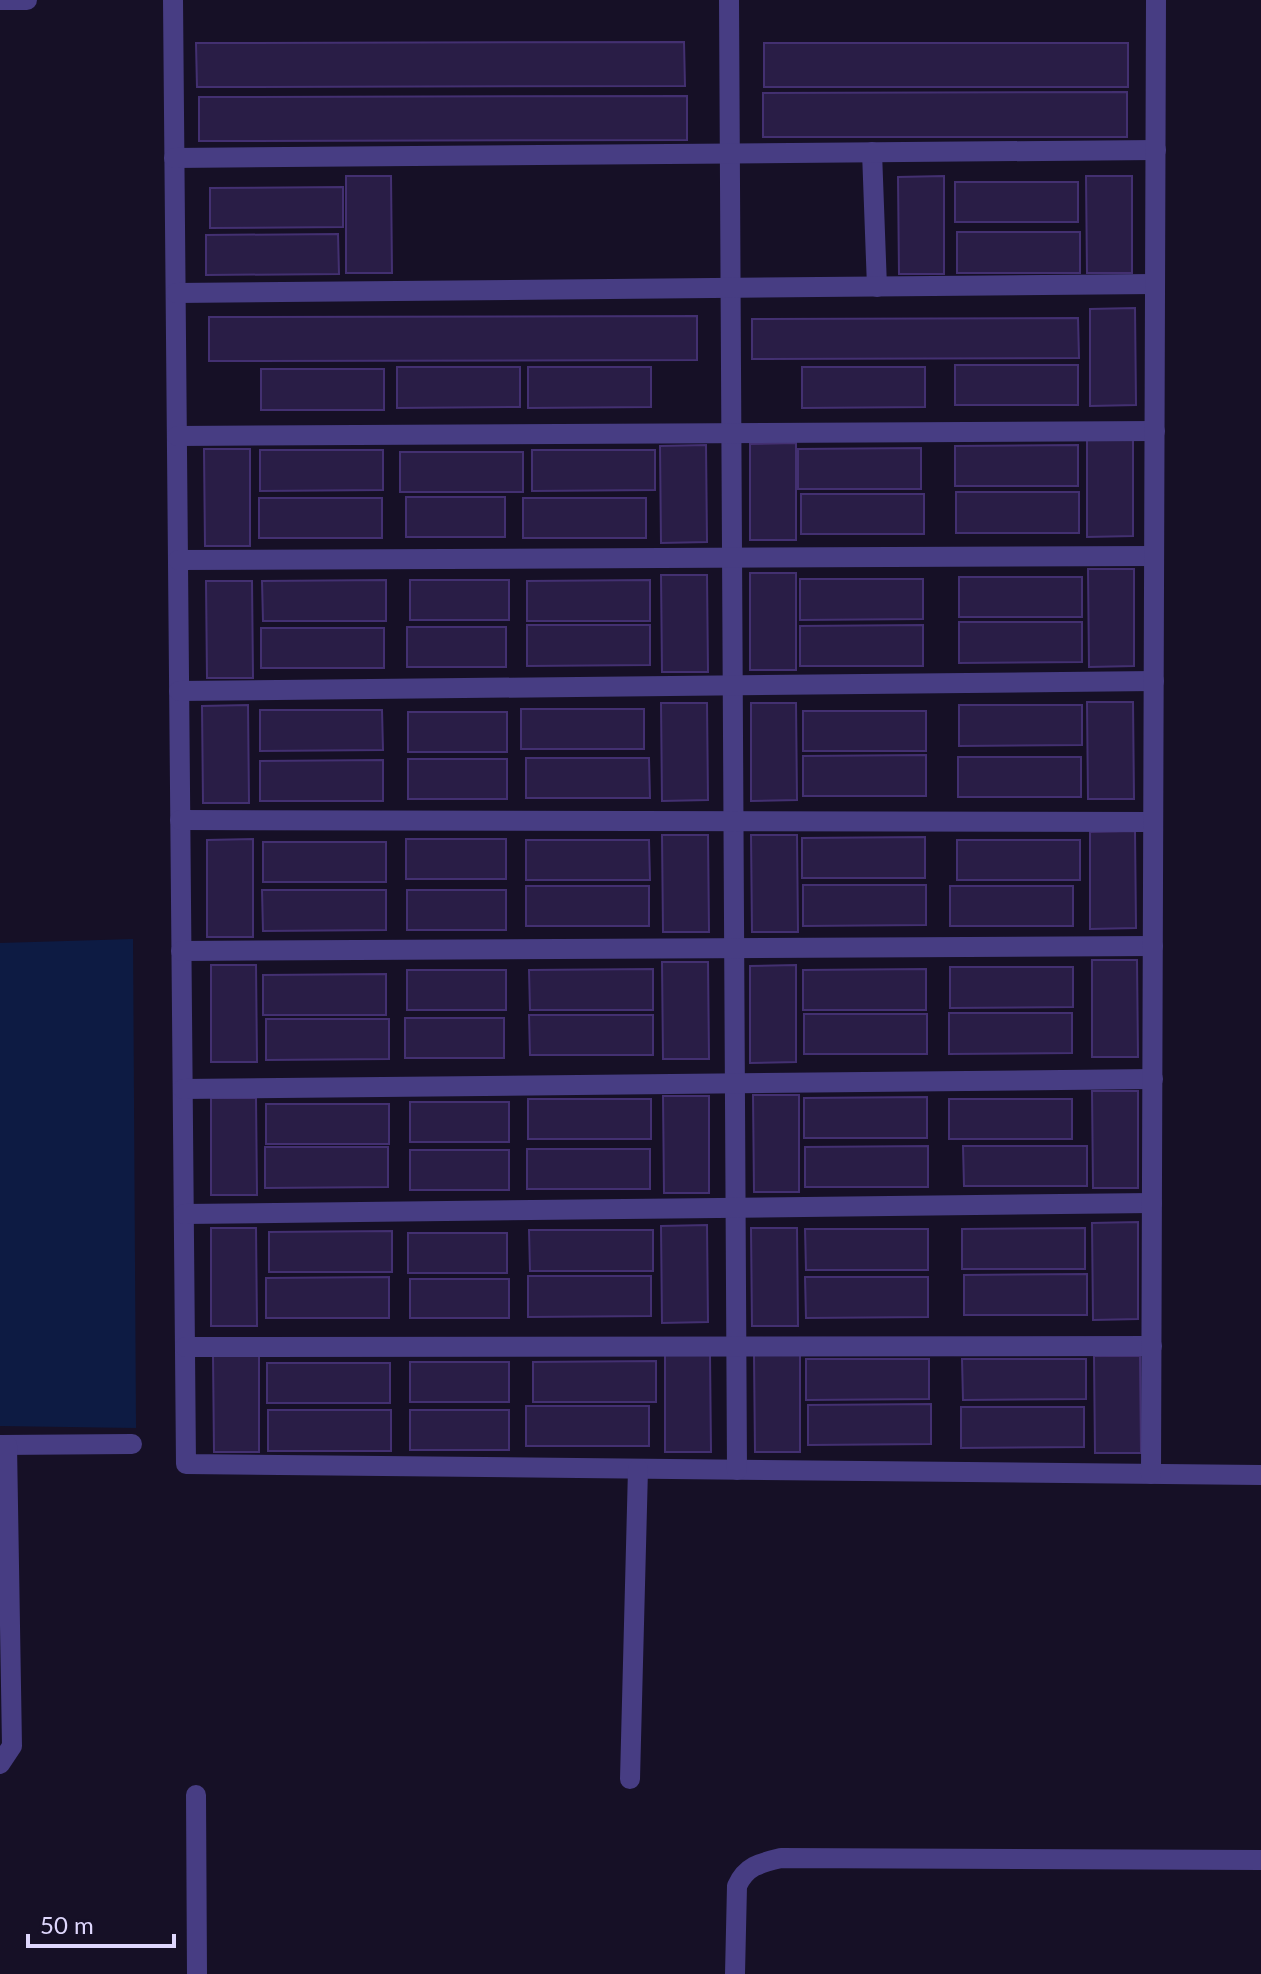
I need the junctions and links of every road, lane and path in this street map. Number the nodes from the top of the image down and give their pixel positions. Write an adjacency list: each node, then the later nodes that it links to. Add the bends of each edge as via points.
1 (0, 0): 2 (street)
2 (27, 0)
3 (173, 0): 9 (street)
4 (729, 0): 8 (street)
5 (1156, 0): 6 (street)
6 (1156, 150): 7 (street); 10 (street)
7 (872, 152): 8 (street); 11 (street)
8 (729, 153): 9 (street); 12 (street)
9 (174, 158): 13 (street)
10 (1155, 284): 11 (street); 14 (street)
11 (877, 287): 12 (street)
12 (730, 288): 13 (street); 15 (street)
13 (176, 293): 16 (street)
14 (1155, 431): 15 (street); 17 (street)
15 (731, 433): 16 (street); 18 (street)
16 (177, 436): 19 (street)
17 (1154, 556): 18 (street); 20 (street)
18 (731, 558): 19 (street); 21 (street)
19 (178, 560): 22 (street)
20 (1154, 681): 21 (street); 25 (street)
21 (732, 685): 22 (street); 24 (street)
22 (179, 691): 23 (street)
23 (180, 820): 24 (street); 28 (street)
24 (733, 821): 25 (street); 27 (street)
25 (1153, 822): 26 (street)
26 (1153, 946): 27 (street); 29 (street)
27 (734, 948): 28 (street); 30 (street)
28 (181, 951): 31 (street)
29 (1153, 1079): 30 (street); 32 (street)
30 (734, 1083): 31 (street); 33 (street)
31 (183, 1089): 34 (street)
32 (1152, 1203): 33 (street); 35 (street)
33 (735, 1207): 34 (street); 37 (street)
34 (184, 1214): 36 (street)
35 (1152, 1346): 37 (street); 42 (street)
36 (185, 1347): 37 (street); 40 (street, via 186,1464)
37 (736, 1347): 41 (street)
38 (132, 1444): 39 (street)
39 (3, 1445): 44 (street)
40 (638, 1469): 41 (street); 46 (street)
41 (737, 1470): 42 (street)
42 (1151, 1474): 43 (street)
43 (1257, 1475)
44 (5, 1670): 45 (street, via 12,1746)
45 (0, 1764)
46 (630, 1779)
47 (196, 1795): 49 (street)
48 (1261, 1860): 50 (street, via 781,1858 757,1864 743,1873 737,1886)
49 (197, 1974)
50 (735, 1974)

